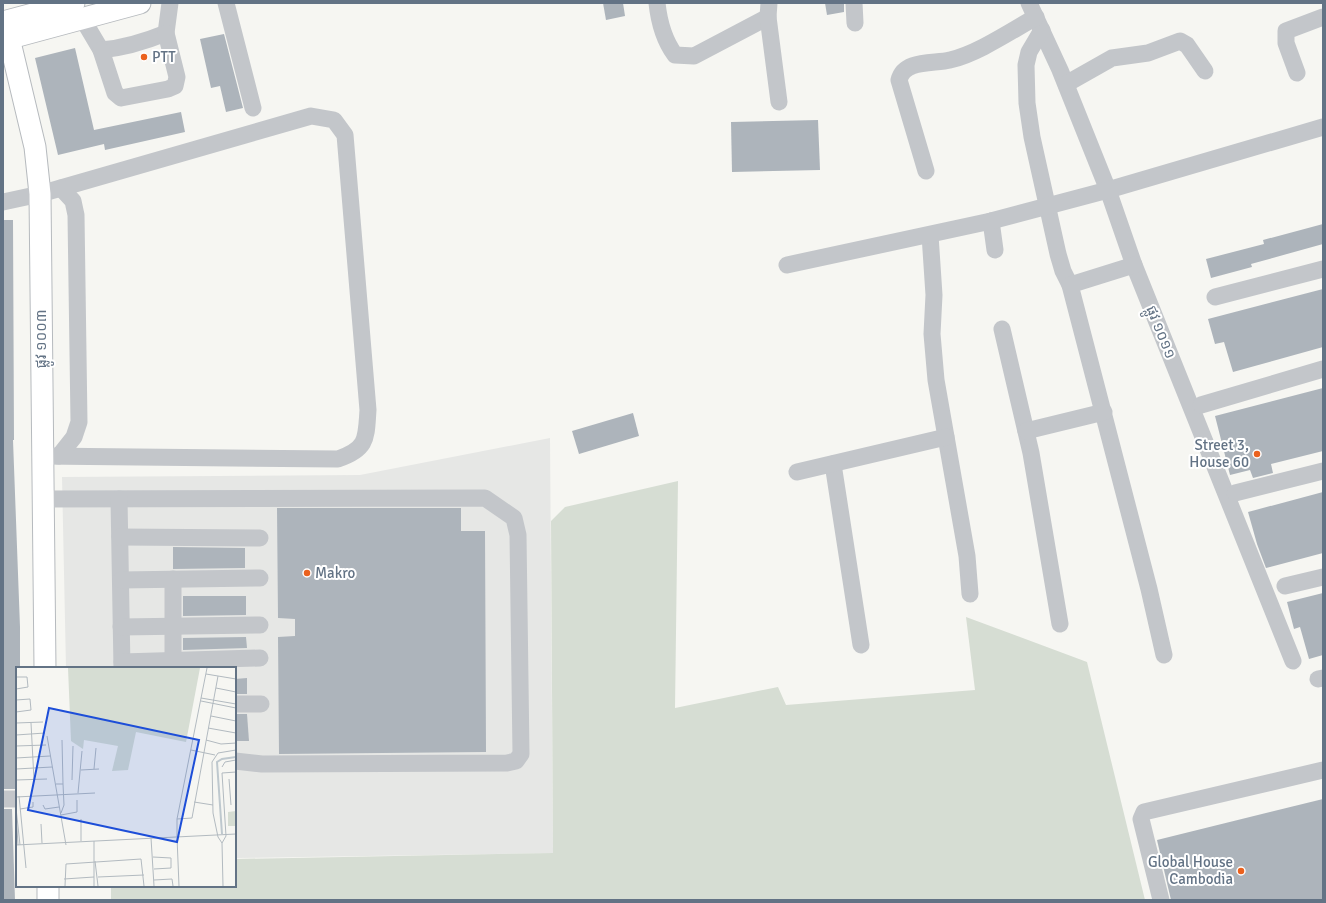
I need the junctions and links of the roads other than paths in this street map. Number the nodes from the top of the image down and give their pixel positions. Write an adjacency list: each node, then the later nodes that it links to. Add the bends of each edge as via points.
1 (140, 3): 6 (main road)
2 (170, 3): 12 (street)
3 (226, 3): 18 (street)
4 (657, 3): 7 (street, via 661,28 675,55 694,56)
5 (854, 3): 10 (street)
6 (71, 7): 11 (main road); 13 (street)
7 (769, 10): 17 (street)
8 (1036, 17): 16 (street, ផ្លូវ ១០១១); 20 (street, via 964,55 951,60 913,65 904,70 899,80); 25 (street, via 1026,65 1027,103 1032,137)
9 (1323, 17): 15 (street, via 1286,32 1286,43)
10 (855, 23)
11 (4, 28): 23 (main road, ផ្លូវ ១០០៣, via 35,147)
12 (166, 33): 13 (street, via 139,44); 13 (street, via 177,78 175,86 168,89 121,98 115,93)
13 (101, 50)
14 (1206, 70): 16 (street, via 1180,41 1148,53 1112,58)
15 (1297, 74)
16 (1066, 84): 22 (street, ផ្លូវ ១០១១)
17 (779, 102)
18 (253, 108)
19 (1323, 127): 22 (street)
20 (926, 171)
21 (61, 188): 23 (street); 40 (street, via 73,201 76,215 79,422 74,438); 40 (street, via 311,116 334,120 345,135 368,410 365,439 353,454 338,459)
22 (1108, 190): 25 (street); 30 (street, ផ្លូវ ១០១១)
23 (40, 194): 24 (street); 40 (main road, ផ្លូវ ១០០៣)
24 (3, 202)
25 (1049, 206): 26 (street); 32 (street, via 1058,254)
26 (991, 221): 27 (street); 28 (street)
27 (930, 235): 29 (street); 39 (street, via 934,295 933,349)
28 (995, 250)
29 (787, 265)
30 (1134, 265): 32 (street); 62 (street, ផ្លូវ ១០១១)
31 (1323, 269): 33 (street)
32 (1070, 285): 37 (street)
33 (1215, 297)
34 (1002, 329): 38 (street)
35 (1323, 369): 36 (street)
36 (1201, 405)
37 (1104, 412): 38 (street); 60 (street)
38 (1026, 431): 55 (street)
39 (946, 437): 41 (street); 54 (street, via 967,556)
40 (51, 456): 45 (main road, ផ្លូវ ១០០៣)
41 (833, 464): 43 (street); 59 (street)
42 (1323, 471): 44 (street)
43 (797, 472)
44 (1234, 493)
45 (42, 499): 46 (street); 65 (main road, ផ្លូវ ១០០៣)
46 (119, 499): 47 (street); 69 (street, via 485,498 514,518 518,535 521,754 516,761)
47 (120, 538): 48 (street); 51 (street)
48 (260, 538)
49 (1323, 577): 53 (street)
50 (260, 578): 52 (street)
51 (121, 580): 52 (street); 58 (street)
52 (173, 580): 57 (street)
53 (1285, 586)
54 (970, 594)
55 (1060, 624)
56 (260, 625): 57 (street)
57 (172, 626): 58 (street); 63 (street)
58 (121, 627): 64 (street)
59 (861, 645)
60 (1164, 655)
61 (260, 658): 63 (street)
62 (1293, 662)
63 (173, 664): 64 (street)
64 (122, 665)
65 (45, 667)
66 (236, 704): 67 (street)
67 (261, 704)
68 (236, 761): 69 (street)
69 (262, 764): 71 (street)
70 (1323, 770): 76 (street, via 1144,812 1141,819)
71 (236, 772)
72 (3, 799): 73 (street)
73 (16, 799)
74 (48, 887): 75 (main road)
75 (48, 900)
76 (1161, 900)

